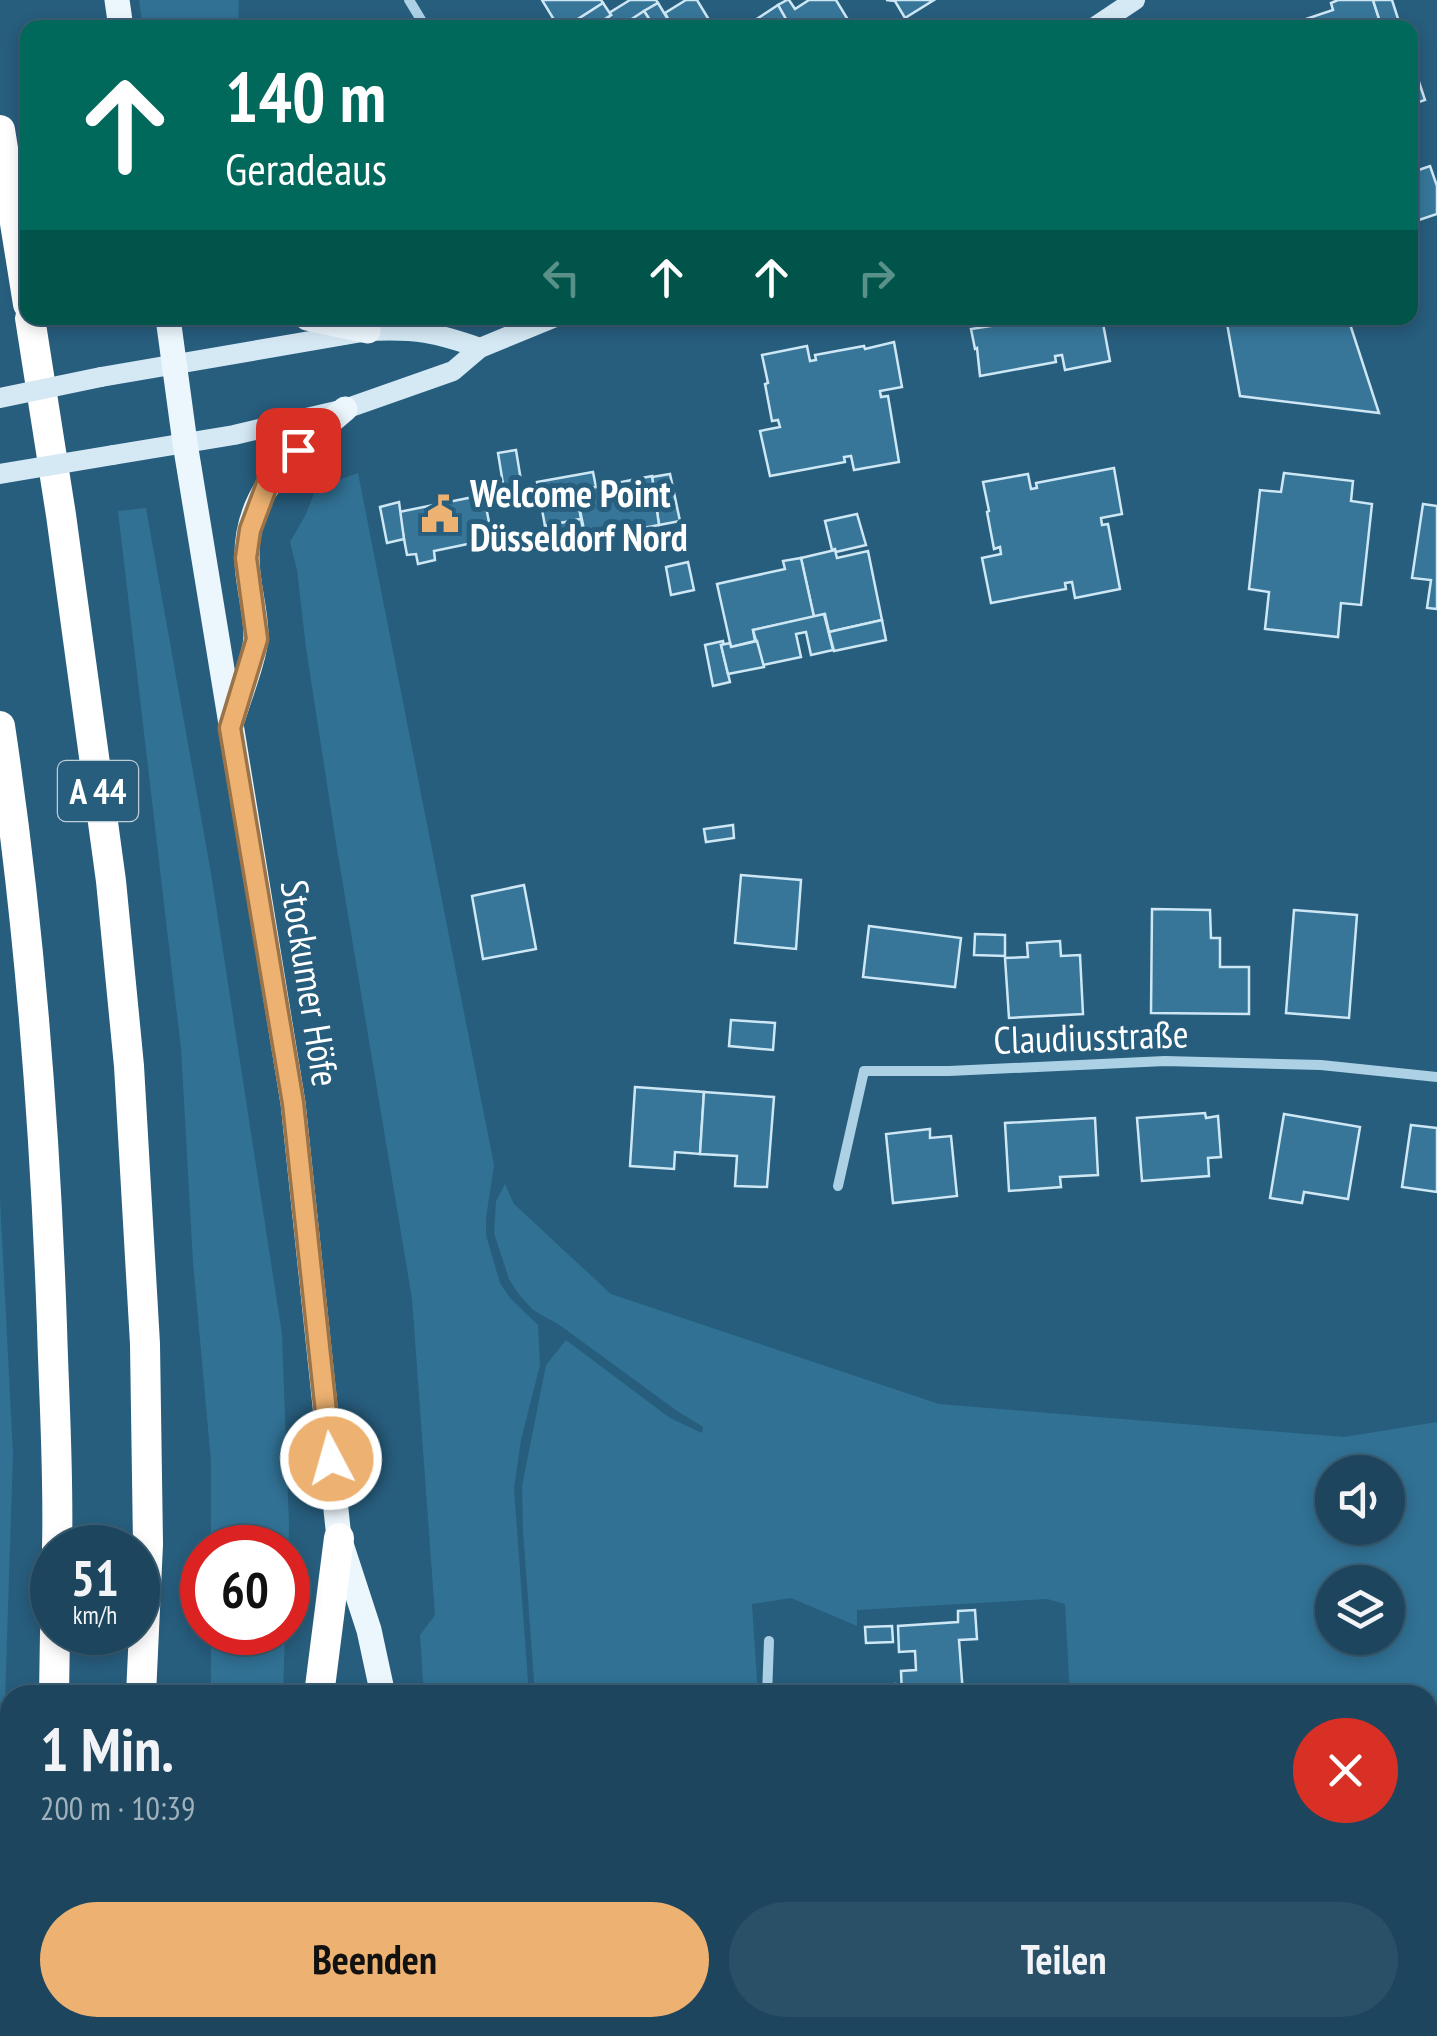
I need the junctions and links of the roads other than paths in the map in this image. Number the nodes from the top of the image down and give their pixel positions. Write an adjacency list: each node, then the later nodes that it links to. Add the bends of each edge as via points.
1 (1135, 0): 2 (main road)
2 (1105, 20)
3 (0, 130): 4 (highway)
4 (20, 254)
5 (31, 325): 25 (highway, A 44, via 108,862 129,1066 145,1344)
6 (169, 325): 11 (main road, Stockumer Höfe)
7 (340, 325): 9 (main road)
8 (536, 325): 10 (main road)
9 (368, 331): 10 (main road, via 413,329); 11 (main road)
10 (480, 348): 13 (main road, via 454,371)
11 (174, 365): 12 (main road, bridge); 14 (main road, Stockumer Höfe)
12 (0, 398)
13 (346, 409): 14 (main road); 17 (main road, via 275,473 254,513 246,558 257,639)
14 (185, 443): 15 (main road, bridge); 17 (main road, Stockumer Höfe)
15 (0, 474)
16 (0, 726): 20 (highway, A 44, via 35,1020)
17 (230, 728): 21 (main road, Stockumer Höfe, via 293,1103)
18 (1437, 1077): 19 (street, Claudiusstraße, via 1321,1065 1165,1062 864,1071)
19 (838, 1186)
20 (57, 1525)
21 (340, 1538): 26 (highway); 27 (main road, Stockumer Höfe)
22 (769, 1642): 28 (street)
23 (55, 1655): 24 (highway)
24 (54, 1685)
25 (142, 1685)
26 (320, 1685)
27 (381, 1685)
28 (767, 1685)

